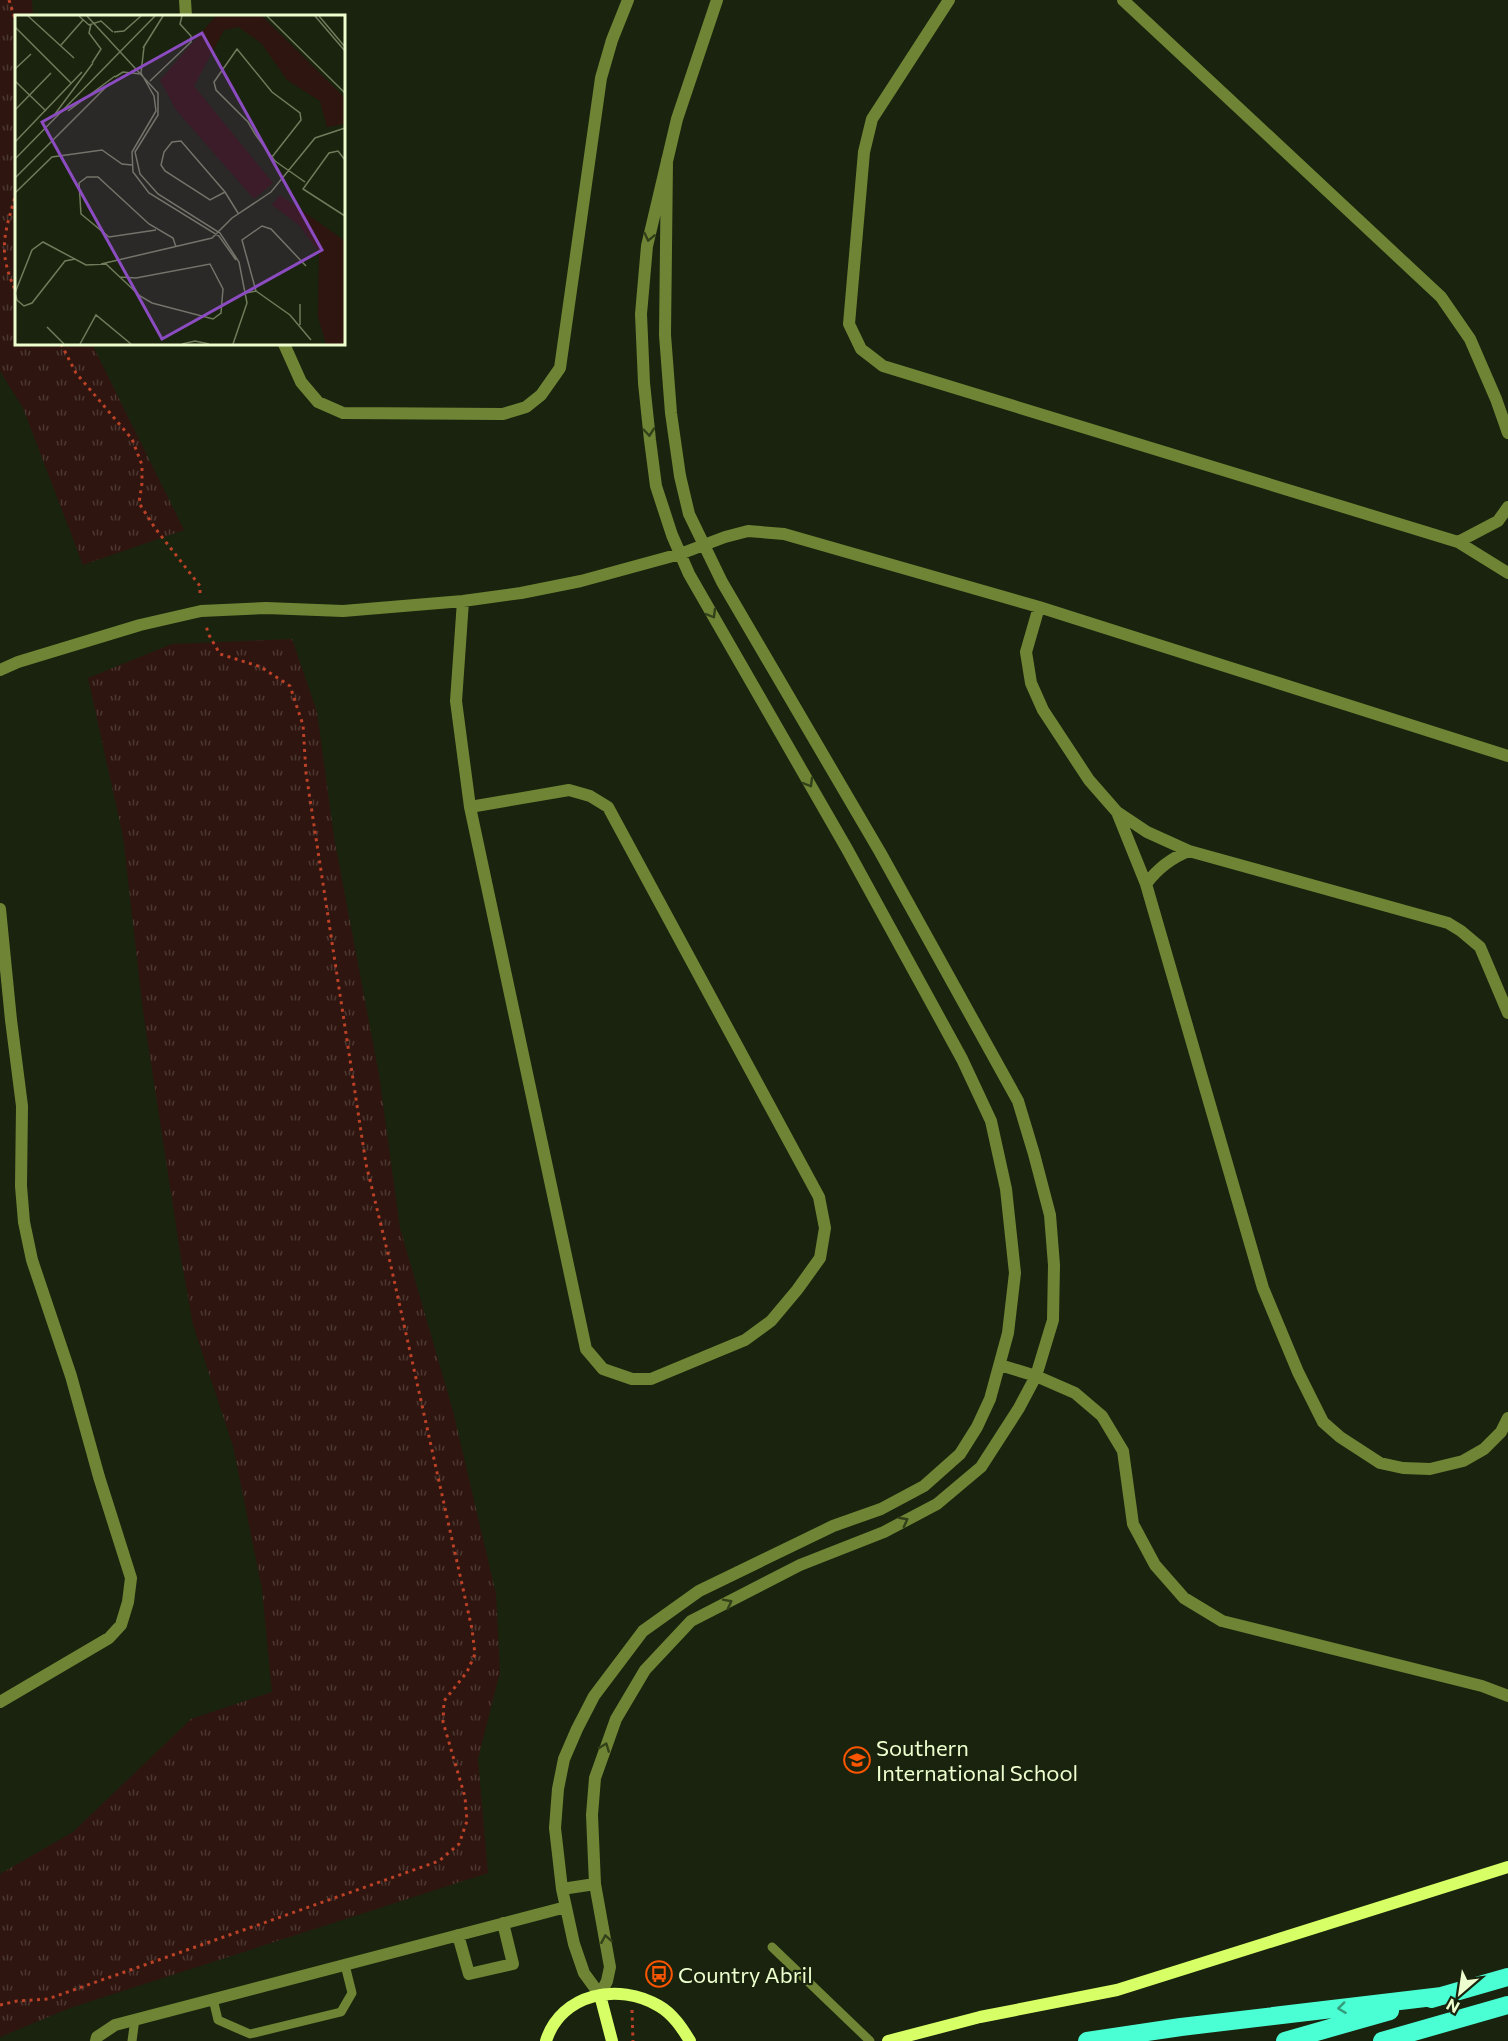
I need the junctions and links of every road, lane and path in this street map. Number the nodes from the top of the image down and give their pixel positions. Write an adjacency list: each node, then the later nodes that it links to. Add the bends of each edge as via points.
1 (9, 0): 8 (path)
2 (185, 0): 7 (street)
3 (628, 0): 13 (street, via 601,78 560,368 541,395 526,407 503,414 343,413 318,402 301,382)
4 (717, 0): 9 (street)
5 (949, 0): 16 (street, via 872,119 864,152 849,324 861,349 883,366)
6 (1123, 0): 14 (street, via 1441,297 1470,339)
7 (186, 15)
8 (15, 19)
9 (667, 160): 17 (street, via 665,335 671,413 689,514); 18 (street, one-way to 18, via 647,246 641,314 656,486)
10 (15, 188): 11 (path, via 1,252 6,275)
11 (15, 290)
12 (62, 345): 22 (path, via 76,373 132,439 142,465 139,503 200,586)
13 (284, 345)
14 (1508, 433)
15 (1508, 507): 16 (street, via 1498,521)
16 (1458, 542): 19 (street)
17 (704, 545): 18 (street); 21 (street, via 748,531 784,534); 32 (street, via 886,862 1017,1101 1050,1215 1054,1265 1053,1320)
18 (680, 554): 20 (street, via 581,580); 31 (street, one-way to 31, via 876,901 962,1059 991,1121 1006,1189 1015,1273 1008,1333)
19 (1508, 573)
20 (464, 602): 22 (street, via 343,610 266,608); 25 (street, via 456,701)
21 (1039, 608): 24 (street); 26 (street, via 1026,652 1032,683 1043,710 1083,771)
22 (201, 612): 23 (street, via 140,625); 50 (path, via 220,654 261,667 290,686 303,725 306,773 366,1164 472,1629 475,1654 467,1672 444,1701 443,1722 465,1797 466,1821 459,1844 439,1861 48,1999)
23 (0, 670)
24 (1508, 756)
25 (470, 807): 25 (street, via 586,1349 603,1370 632,1379 651,1379 745,1340 771,1321 820,1258 825,1228 819,1197 608,807 569,790)
26 (1117, 812): 27 (street); 28 (street)
27 (1189, 851): 28 (street, via 1158,869); 30 (street, via 1448,923 1480,947)
28 (1146, 884): 33 (street, via 1263,1288 1323,1422 1380,1463 1430,1469 1463,1461 1484,1449 1501,1432)
29 (0, 909): 35 (street, via 22,1106 24,1222 32,1260 131,1578 121,1625 109,1638)
30 (1508, 1013)
31 (999, 1365): 32 (street); 38 (street, via 990,1399 960,1454 924,1486 699,1591 643,1631 594,1696 564,1759 555,1828)
32 (1036, 1376): 34 (street, via 1075,1393 1102,1416 1123,1451 1133,1524 1155,1565 1185,1598 1222,1621 1482,1686); 37 (street, one-way to 32, via 595,1778 616,1719 645,1670 691,1621 800,1565 884,1532 937,1504 981,1467)
33 (1508, 1418)
34 (1508, 1696)
35 (0, 1702)
36 (1508, 1867): 60 (street, via 1117,1990 980,2017)
37 (595, 1884): 38 (street); 45 (street, one-way to 37, via 610,1967)
38 (562, 1889): 39 (street)
39 (566, 1907): 40 (street); 45 (street, via 584,1973)
40 (503, 1923): 41 (street); 41 (street, via 513,1964 470,1974)
41 (458, 1935): 43 (street)
42 (772, 1947): 59 (lane)
43 (345, 1965): 48 (street); 48 (lane, via 352,1993 341,2012 250,2034 218,2020)
44 (1508, 1977): 47 (highway)
45 (600, 1995): 46 (street); 55 (street, via 562,2012); 56 (street)
46 (631, 1995): 57 (path); 58 (street, via 661,2007)
47 (1442, 1996): 61 (highway, one-way to 61); 62 (highway)
48 (213, 1999): 51 (street)
49 (1508, 2004): 52 (highway)
50 (0, 2005)
51 (135, 2019): 53 (street, via 115,2025); 54 (lane)
52 (1425, 2028): 63 (highway); 64 (highway)
53 (96, 2041)
54 (132, 2041)
55 (546, 2041)
56 (612, 2041)
57 (633, 2041)
58 (690, 2041)
59 (870, 2041)
60 (888, 2041)
61 (1087, 2041)
62 (1285, 2041)
63 (1382, 2041)
64 (1394, 2041)

